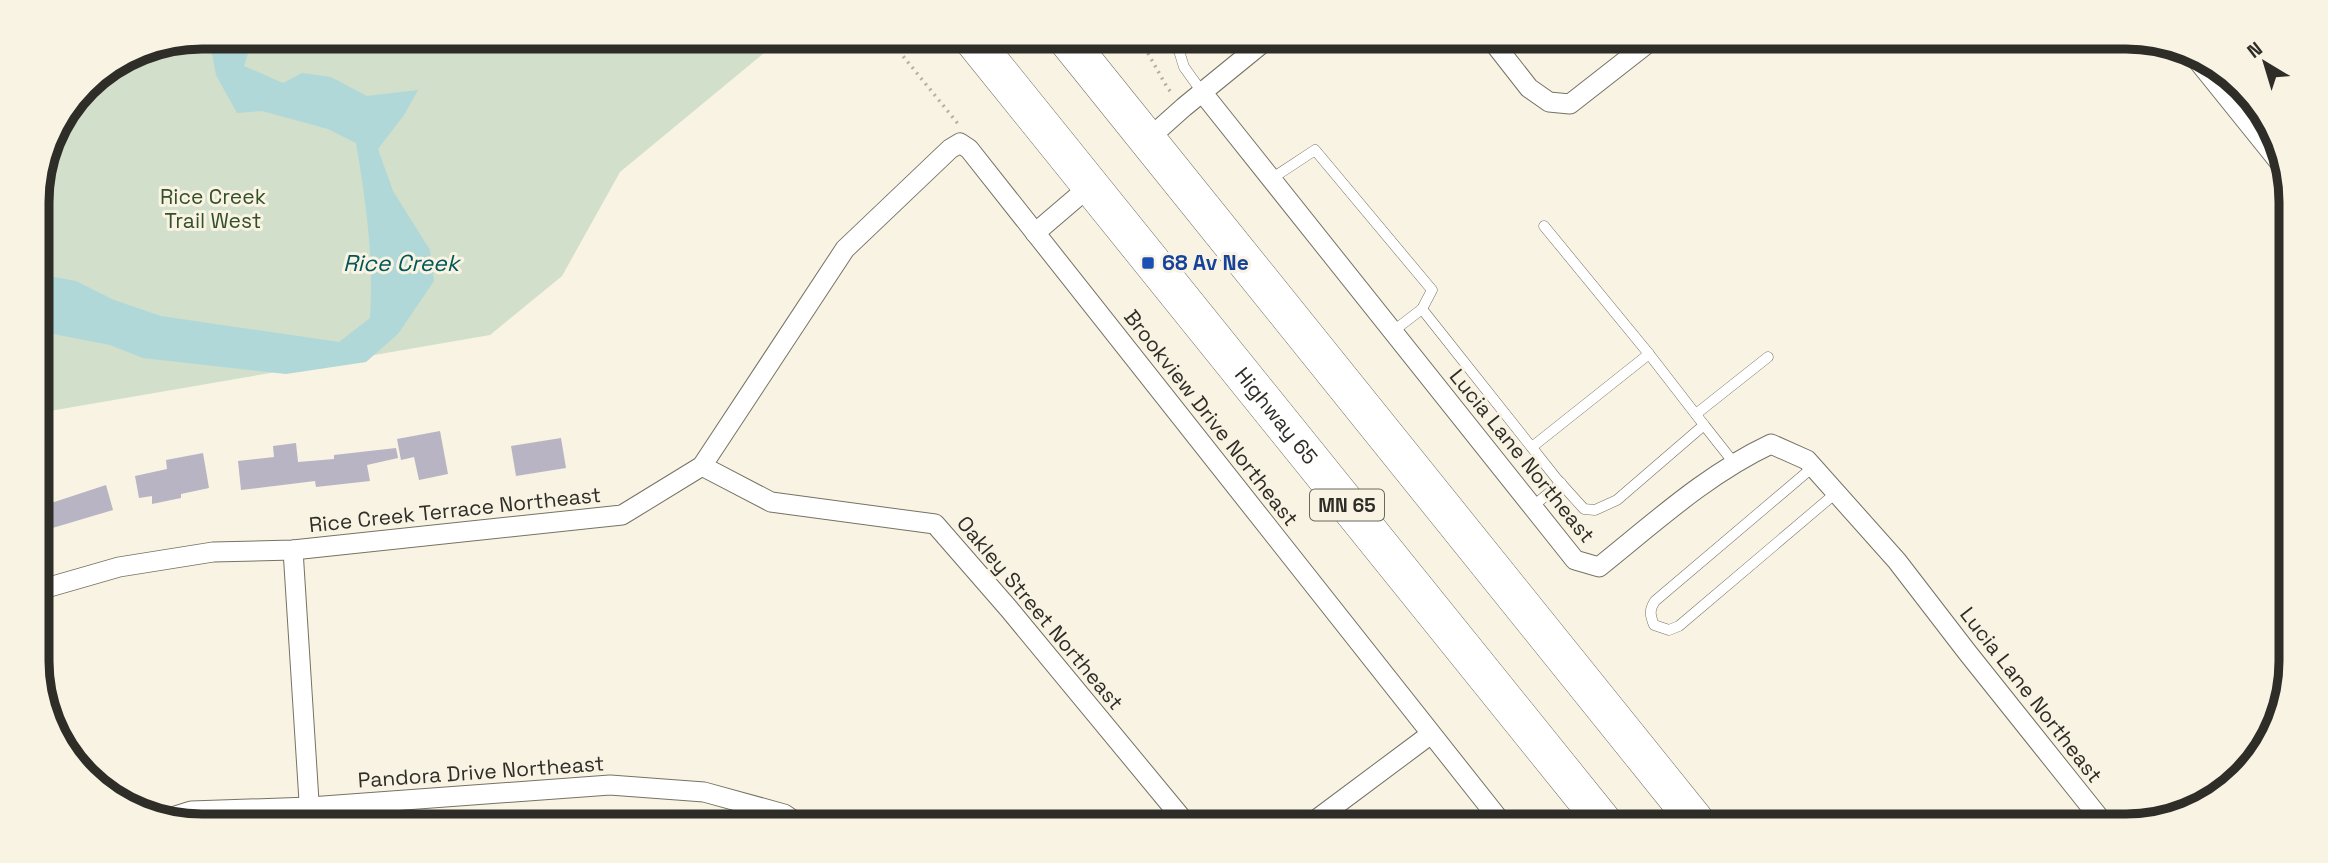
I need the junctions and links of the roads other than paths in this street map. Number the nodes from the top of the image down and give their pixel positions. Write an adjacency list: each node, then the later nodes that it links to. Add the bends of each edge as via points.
1 (979, 49): 13 (highway, Highway 65 / MN 65)
2 (1074, 49): 9 (highway)
3 (1178, 49): 8 (lane, via 1184,67)
4 (1255, 49): 8 (street)
5 (1498, 49): 6 (street, via 1529,88 1549,102 1570,104)
6 (1640, 49)
7 (2207, 73): 11 (street)
8 (1202, 92): 9 (street); 12 (street, Lucia Lane Northeast)
9 (1147, 139): 39 (highway)
10 (960, 143): 15 (street, Brookview Drive Northeast); 24 (street, Rice Creek Terrace Northeast, via 845,249)
11 (2270, 150)
12 (1271, 179): 16 (lane, via 1315,150 1432,290); 17 (street, Lucia Lane Northeast)
13 (1090, 186): 15 (street); 38 (highway, Highway 65 / MN 65)
14 (1544, 226): 18 (lane)
15 (1035, 233): 31 (street, Brookview Drive Northeast)
16 (1422, 309): 17 (lane); 22 (lane)
17 (1392, 332): 28 (street, Lucia Lane Northeast)
18 (1649, 354): 20 (lane); 22 (lane)
19 (1768, 357): 20 (lane)
20 (1696, 414): 21 (lane)
21 (1704, 425): 23 (lane); 26 (lane, via 1617,500 1595,510 1584,509)
22 (1532, 447): 26 (lane)
23 (1734, 463): 25 (street, Lucia Lane Northeast, via 1771,444); 28 (street, Lucia Lane Northeast, via 1599,567 1575,560)
24 (702, 466): 29 (street, Rice Creek Terrace Northeast, via 622,515); 35 (street, Oakley Street Northeast, via 771,502 935,524)
25 (1813, 467): 27 (street, Lucia Lane Northeast); 27 (lane, via 1655,601 1650,607 1654,625 1669,630 1679,626)
26 (1561, 483): 28 (lane)
27 (1836, 492): 40 (street, Lucia Lane Northeast, via 1897,561)
28 (1532, 507)
29 (293, 550): 30 (street, Rice Creek Terrace Northeast, via 213,552 132,564); 33 (street)
30 (49, 587)
31 (1431, 734): 36 (street); 37 (street, Brookview Drive Northeast)
32 (184, 813): 33 (street, Pandora Drive Northeast)
33 (310, 813): 34 (street, Pandora Drive Northeast, via 610,785 704,792)
34 (784, 814)
35 (1178, 814)
36 (1324, 814)
37 (1495, 814)
38 (1597, 814)
39 (1690, 814)
40 (2096, 814)

